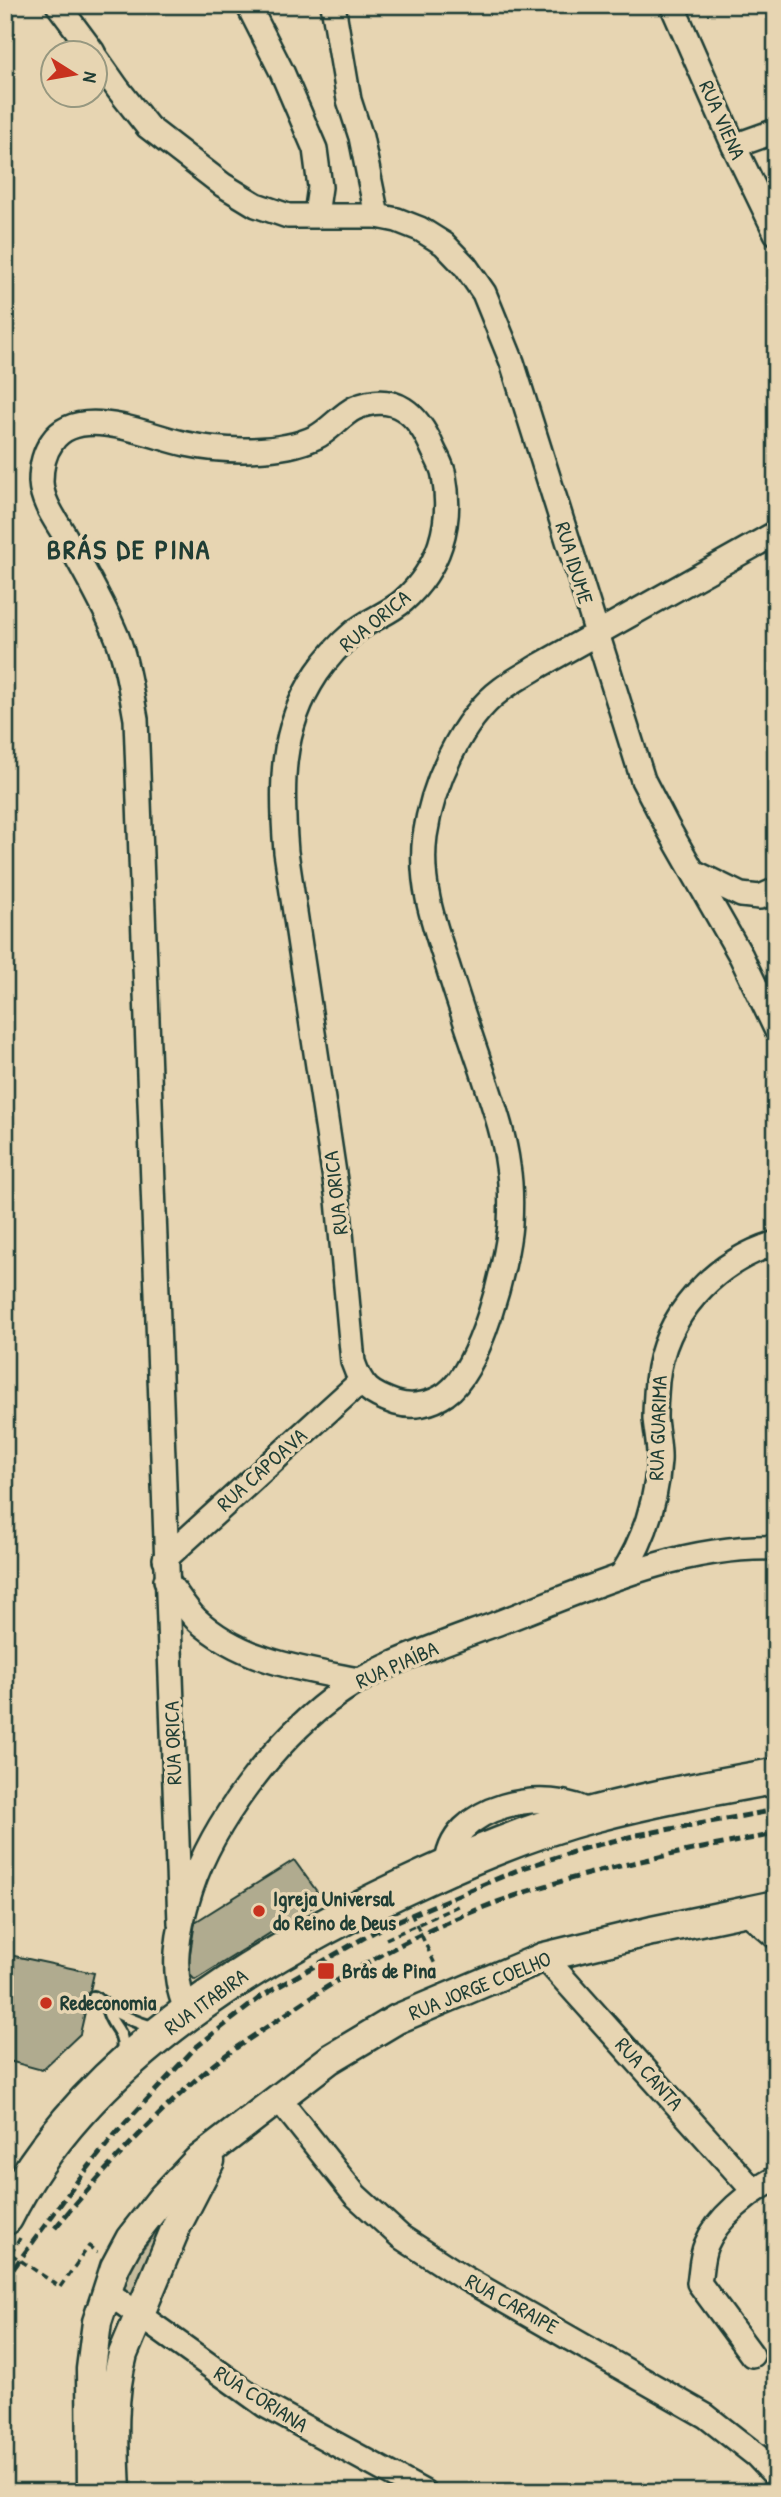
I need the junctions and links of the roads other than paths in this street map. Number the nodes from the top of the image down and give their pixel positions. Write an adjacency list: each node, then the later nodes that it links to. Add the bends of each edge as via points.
1 (58, 5): 5 (street)
2 (248, 5): 9 (street, via 315,149 320,187)
3 (333, 5): 10 (street, via 349,100)
4 (672, 5): 8 (street, RUA VIENA)
5 (82, 38)
6 (108, 74): 9 (street, RUA IDUME, via 148,127 223,186 288,216)
7 (776, 131): 8 (street)
8 (734, 146): 11 (street, RUA VIENA)
9 (316, 215): 10 (street, RUA IDUME)
10 (377, 216): 13 (street, RUA IDUME, via 420,229 444,244 484,293 512,362)
11 (776, 233)
12 (776, 533): 13 (street)
13 (596, 634): 14 (street, RUA IDUME, via 643,780); 18 (street, via 500,690 470,723 447,761 433,797 425,837 424,880 495,1110 509,1167 510,1224 501,1276 482,1338 448,1394 426,1405 400,1404)
14 (694, 872): 15 (street, via 741,895 760,897); 16 (street, RUA IDUME)
15 (776, 890)
16 (776, 1029)
17 (776, 1243): 21 (street, RUA GUARIMA, via 756,1249 718,1272 690,1300 669,1335 657,1378 655,1495 638,1552)
18 (360, 1382): 20 (street, RUA CAPOAVA); 20 (street, RUA ORICA, via 349,1335 338,1200 286,852 284,756 296,711 317,672 352,633 401,602 426,577 442,543 448,510 444,474 427,434 409,411 393,403 353,409 316,437 258,449 220,449 101,423 79,423 62,430 51,443 41,484 46,504 118,640 136,719)
19 (776, 1548): 21 (street, RUA PIAÍBA, via 744,1547 692,1555)
20 (165, 1570): 22 (street, via 195,1618 225,1640 265,1661); 26 (street, RUA ORICA)
21 (621, 1576): 22 (street, RUA PIAÍBA)
22 (358, 1680): 26 (street, RUA PIAÍBA, via 328,1700 246,1787 200,1862)
23 (776, 1776): 31 (main road, RUA ITABIRA, via 593,1814 447,1868 292,1944)
24 (776, 1905): 25 (street, RUA JORGE COELHO)
25 (746, 1911): 27 (street); 28 (street, RUA JORGE COELHO)
26 (180, 1923): 31 (street, RUA PIAÍBA)
27 (776, 1937)
28 (544, 1957): 33 (street, RUA JORGE COELHO, via 397,2019 330,2059); 36 (street, RUA CANTA)
29 (94, 1997): 30 (lane)
30 (107, 2007): 31 (lane, via 143,2024); 32 (lane, via 123,2036)
31 (177, 2021): 32 (main road, RUA ITABIRA)
32 (119, 2070): 37 (main road, RUA ITABIRA, via 56,2138)
33 (278, 2098): 34 (street, RUA JORGE COELHO); 41 (street, RUA CARAIPE, via 355,2196 401,2237 706,2416)
34 (219, 2144): 38 (street, RUA JORGE COELHO, via 163,2197 130,2239); 39 (street)
35 (776, 2178): 36 (street)
36 (753, 2190): 40 (street, via 706,2245 699,2283)
37 (8, 2205)
38 (107, 2292): 39 (street, RUA CORIANA); 42 (street, RUA JORGE COELHO, via 97,2322 91,2369)
39 (138, 2316): 43 (street, via 117,2377); 44 (street, RUA CORIANA, via 266,2406)
40 (752, 2355)
41 (776, 2476)
42 (92, 2492)
43 (116, 2492)
44 (424, 2492)

